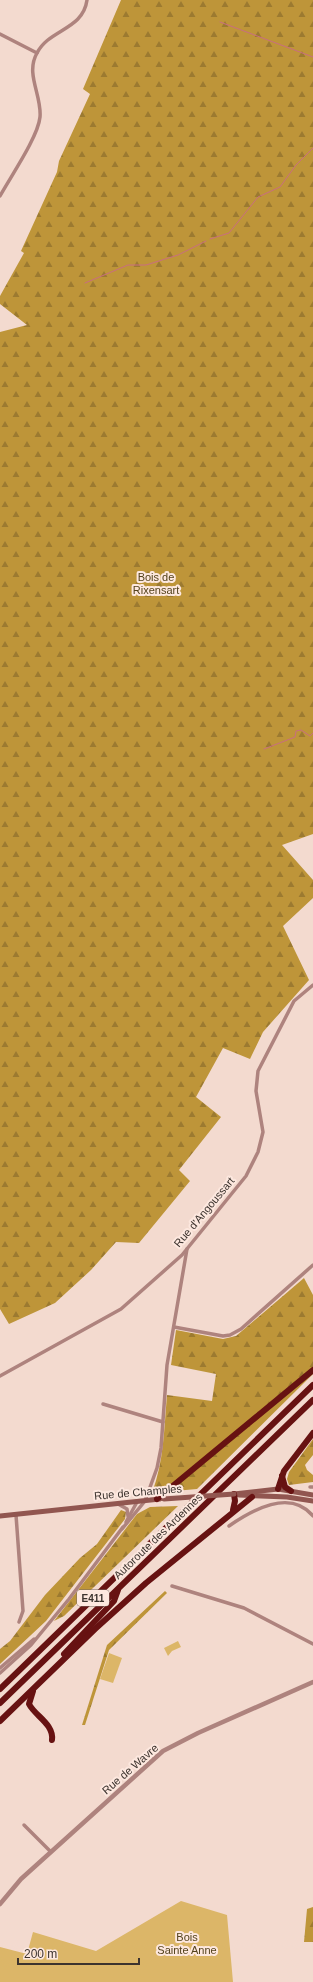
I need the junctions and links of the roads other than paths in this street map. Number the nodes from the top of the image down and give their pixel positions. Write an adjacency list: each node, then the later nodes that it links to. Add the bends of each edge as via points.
1 (87, 0): 3 (street, via 85,10 77,22 49,39)
2 (0, 34): 3 (street)
3 (37, 53): 4 (street, via 33,77 40,109 38,126)
4 (0, 196)
5 (313, 985): 6 (street, Rue d'Angoussart, via 294,1002 258,1071 256,1091 263,1132 251,1167)
6 (188, 1248): 8 (street); 10 (street, Rue d'Angoussart, via 121,1309)
7 (313, 1265): 8 (street, via 230,1336)
8 (174, 1327): 14 (street, via 167,1365)
9 (313, 1370): 23 (highway)
10 (0, 1376)
11 (313, 1385): 44 (highway, Autoroute des Ardennes / E411)
12 (313, 1400): 36 (highway, Autoroute des Ardennes / E411)
13 (103, 1404): 14 (street)
14 (163, 1422): 24 (street, via 157,1468)
15 (313, 1433): 16 (highway)
16 (282, 1476): 17 (highway); 18 (highway, via 285,1487)
17 (278, 1490): 18 (main road); 19 (main road, via 272,1493)
18 (291, 1491): 21 (main road)
19 (244, 1493): 20 (main road, Rue de Champles); 22 (main road)
20 (234, 1494): 23 (main road, Rue de Champles, bridge); 28 (highway)
21 (313, 1495)
22 (252, 1497): 25 (main road); 28 (highway)
23 (157, 1499): 24 (main road, Rue de Champles)
24 (145, 1501): 26 (main road, Rue de Champles); 34 (street)
25 (313, 1501)
26 (136, 1502): 27 (main road, Rue de Champles); 32 (street)
27 (118, 1504): 29 (main road, Rue de Champles); 32 (street, via 126,1509)
28 (233, 1511): 42 (highway, via 150,1579)
29 (16, 1515): 30 (main road, Rue de Champles); 37 (street, via 23,1604)
30 (0, 1516)
31 (313, 1516): 33 (street, via 305,1507 276,1503 256,1509)
32 (128, 1517): 34 (street)
33 (229, 1526)
34 (122, 1529): 38 (street, via 69,1599)
35 (172, 1586): 39 (street, via 244,1608)
36 (118, 1588): 42 (highway, via 114,1601); 47 (highway, Autoroute des Ardennes / E411)
37 (19, 1622)
38 (35, 1638): 40 (street); 41 (street, via 31,1645)
39 (313, 1644)
40 (0, 1668)
41 (0, 1673)
42 (45, 1677): 45 (highway)
43 (313, 1682): 51 (street, Rue de Wavre, via 163,1751)
44 (3, 1683): 46 (highway, Autoroute des Ardennes / E411)
45 (34, 1687): 48 (highway); 49 (highway, via 28,1704 49,1727)
46 (0, 1689)
47 (0, 1703)
48 (0, 1721)
49 (52, 1740)
50 (24, 1825): 51 (street)
51 (51, 1852): 52 (street, Rue de Wavre, via 21,1879)
52 (0, 1904)

